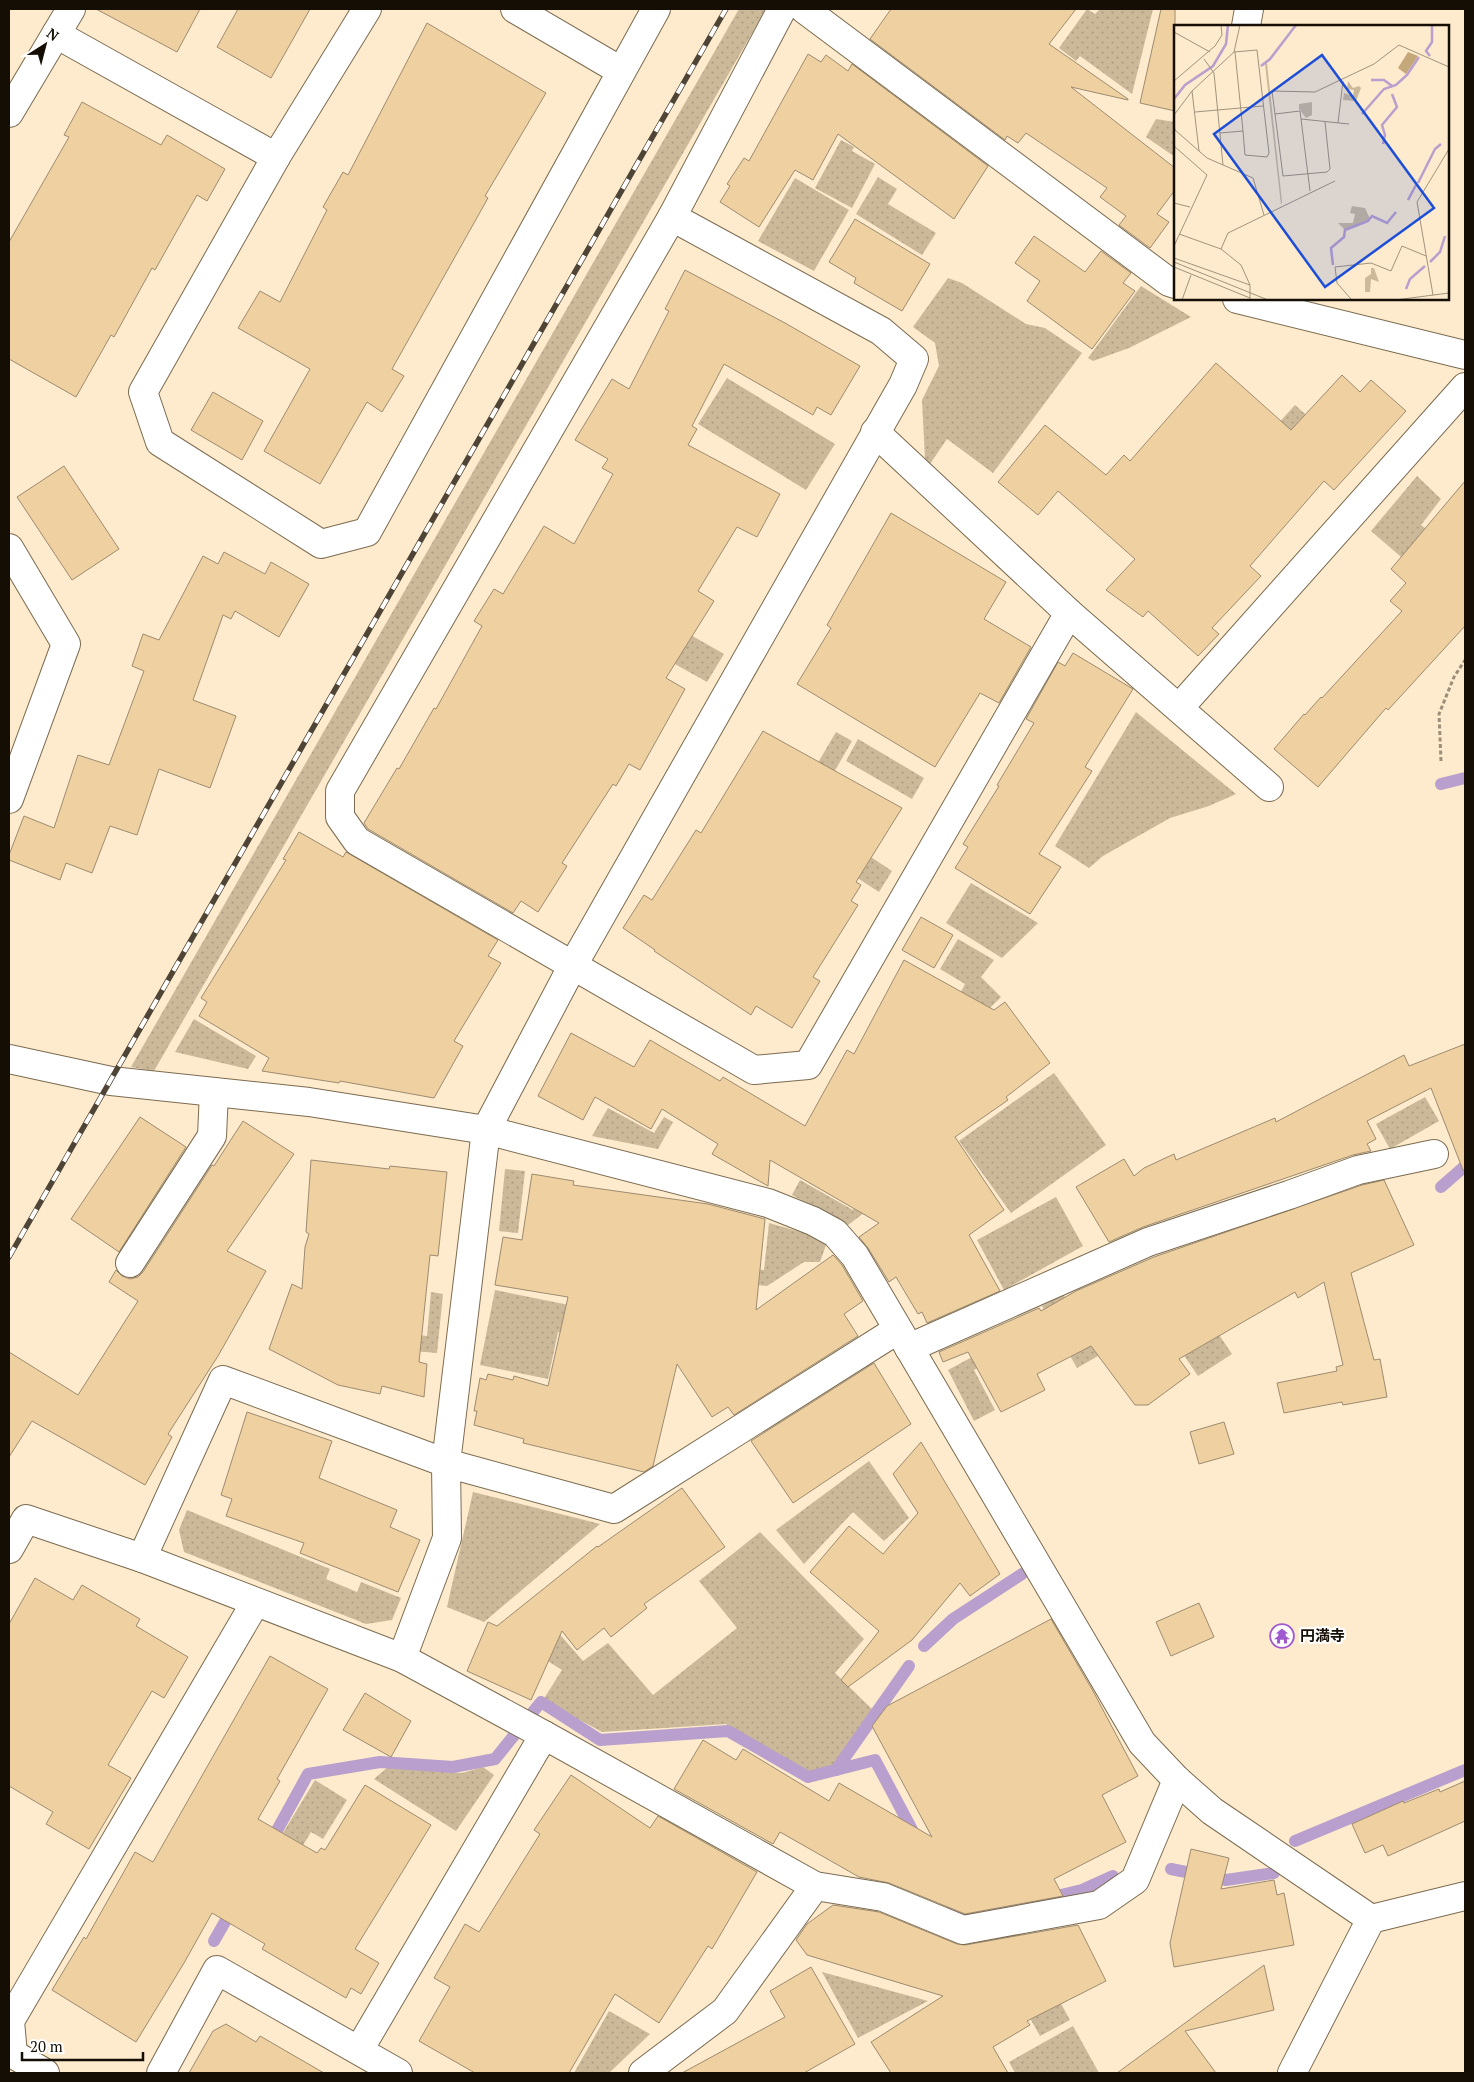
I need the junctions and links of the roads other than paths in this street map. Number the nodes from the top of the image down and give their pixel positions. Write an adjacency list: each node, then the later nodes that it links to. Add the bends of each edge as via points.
1 (71, 9): 9 (street)
2 (367, 9): 12 (street)
3 (515, 9): 10 (street)
4 (656, 9): 10 (street)
5 (782, 9): 13 (street)
6 (804, 9): 14 (street)
7 (1249, 9): 8 (street)
8 (1246, 25)
9 (56, 34): 11 (street); 12 (street)
10 (621, 71): 12 (street, via 367,532 321,544 160,442 143,392)
11 (9, 113)
12 (276, 157)
13 (672, 217): 18 (street, via 882,331 914,359 903,385); 24 (street, via 340,791 340,818 357,841)
14 (1174, 284)
15 (1241, 300): 16 (street)
16 (1465, 355)
17 (1465, 387): 21 (street)
18 (875, 432): 20 (street); 24 (street)
19 (9, 548): 23 (street, via 66,644)
20 (1069, 613): 21 (street); 24 (street, via 808,1065 754,1070)
21 (1179, 708): 22 (street)
22 (1269, 787)
23 (9, 799)
24 (573, 964): 27 (street)
25 (9, 1059): 26 (street, via 111,1081)
26 (214, 1092): 27 (street, via 309,1102); 29 (street, via 212,1136)
27 (486, 1130): 30 (street, via 768,1202 813,1221 835,1234 855,1256); 31 (street)
28 (1434, 1154): 30 (street, via 1358,1170 1148,1242)
29 (130, 1263)
30 (903, 1339): 31 (street, via 614,1509); 37 (street, via 1142,1743)
31 (446, 1463): 33 (street, via 223,1380); 35 (street, via 447,1538)
32 (9, 1549): 33 (street, via 26,1519)
33 (142, 1558): 34 (street)
34 (255, 1603): 35 (street); 42 (street, via 10,2021 13,2054)
35 (402, 1658): 36 (street)
36 (530, 1728): 38 (street); 41 (street)
37 (1177, 1780): 38 (street, via 1135,1880 1099,1905 963,1930 883,1897); 40 (street, via 1212,1811)
38 (815, 1886): 45 (street, via 725,2011)
39 (1465, 1896): 40 (street)
40 (1371, 1919): 46 (street)
41 (359, 2050): 43 (street, via 217,1970); 44 (street)
42 (45, 2073)
43 (161, 2073)
44 (398, 2073)
45 (643, 2073)
46 (1292, 2073)

